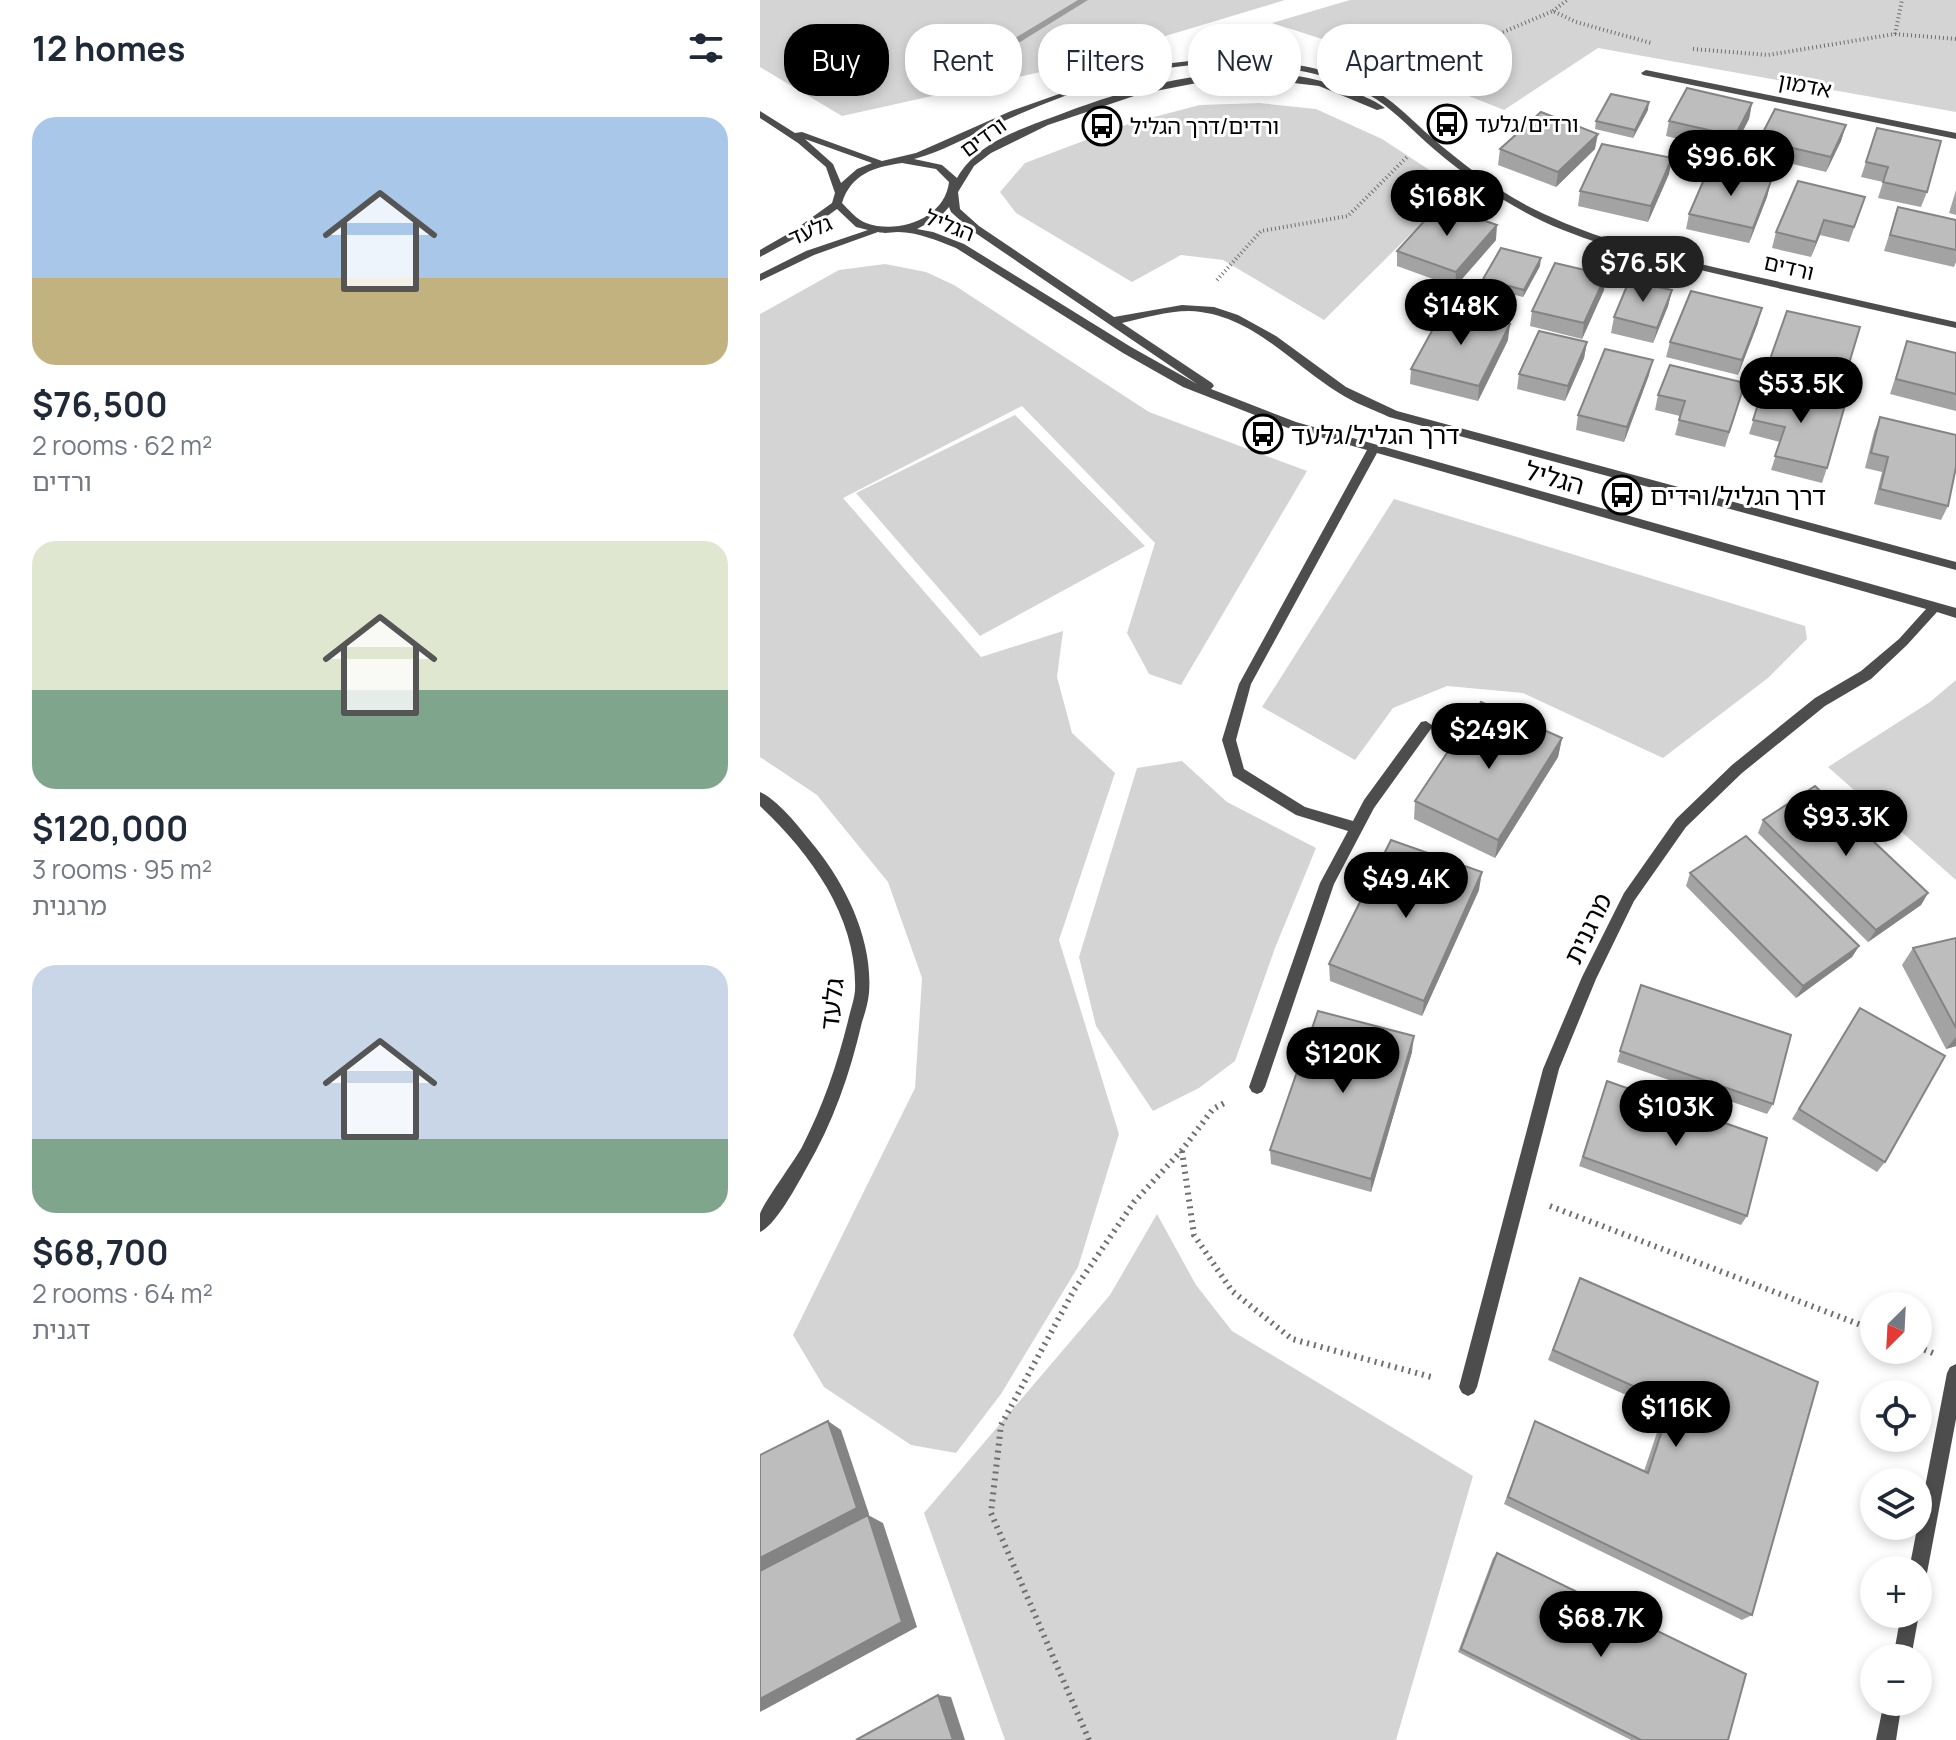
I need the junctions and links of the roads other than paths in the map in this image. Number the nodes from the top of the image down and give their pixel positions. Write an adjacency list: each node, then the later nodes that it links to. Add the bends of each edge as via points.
1 (1646, 73): 5 (street, אדמון)
2 (760, 114): 3 (street)
3 (773, 123): 7 (street); 8 (street, via 830,166)
4 (1408, 123): 6 (street, ורדים, via 1385,101 1352,83 1275,64 1211,61 1168,65 1084,87); 9 (street, ורדים, via 1337,87 1300,80 1227,76 1184,81 1099,104 1020,134 971,165); 16 (street, ורדים, via 1499,194 1591,238)
5 (1956, 136)
6 (902, 160): 7 (street); 9 (street, via 938,166 953,179)
7 (880, 163): 8 (street, via 847,180)
8 (839, 191): 10 (street)
9 (954, 195): 11 (street, via 940,214); 15 (street, הגליל, via 955,210 975,228)
10 (837, 204): 12 (street, via 846,218); 13 (street, גלעד)
11 (899, 229): 12 (street); 17 (street, הגליל, via 960,246 1127,350)
12 (879, 230): 14 (street, גלעד, via 810,253)
13 (760, 254)
14 (760, 278)
15 (1113, 321): 17 (street, הגליל); 19 (street, via 1192,308 1217,312 1287,348 1343,390 1393,414)
16 (1956, 325)
17 (1236, 404): 18 (street, הגליל)
18 (1373, 449): 20 (street, הגליל); 24 (street, via 1245,684 1229,740 1238,772 1301,811)
19 (1956, 566)
20 (1935, 607): 21 (street, הגליל); 28 (street, מרגנית, via 1866,675 1820,702 1737,769 1681,823 1637,884 1589,977 1551,1069)
21 (1956, 613)
22 (1426, 726): 24 (street)
23 (760, 798): 26 (street, גלעד, via 791,824 827,872 855,935 862,992 846,1062 820,1131)
24 (1356, 828): 25 (street, via 1327,883)
25 (1257, 1087)
26 (760, 1224)
27 (1956, 1373): 29 (street)
28 (1468, 1387)
29 (1921, 1556)
30 (1890, 1716): 31 (street)
31 (1886, 1740)

